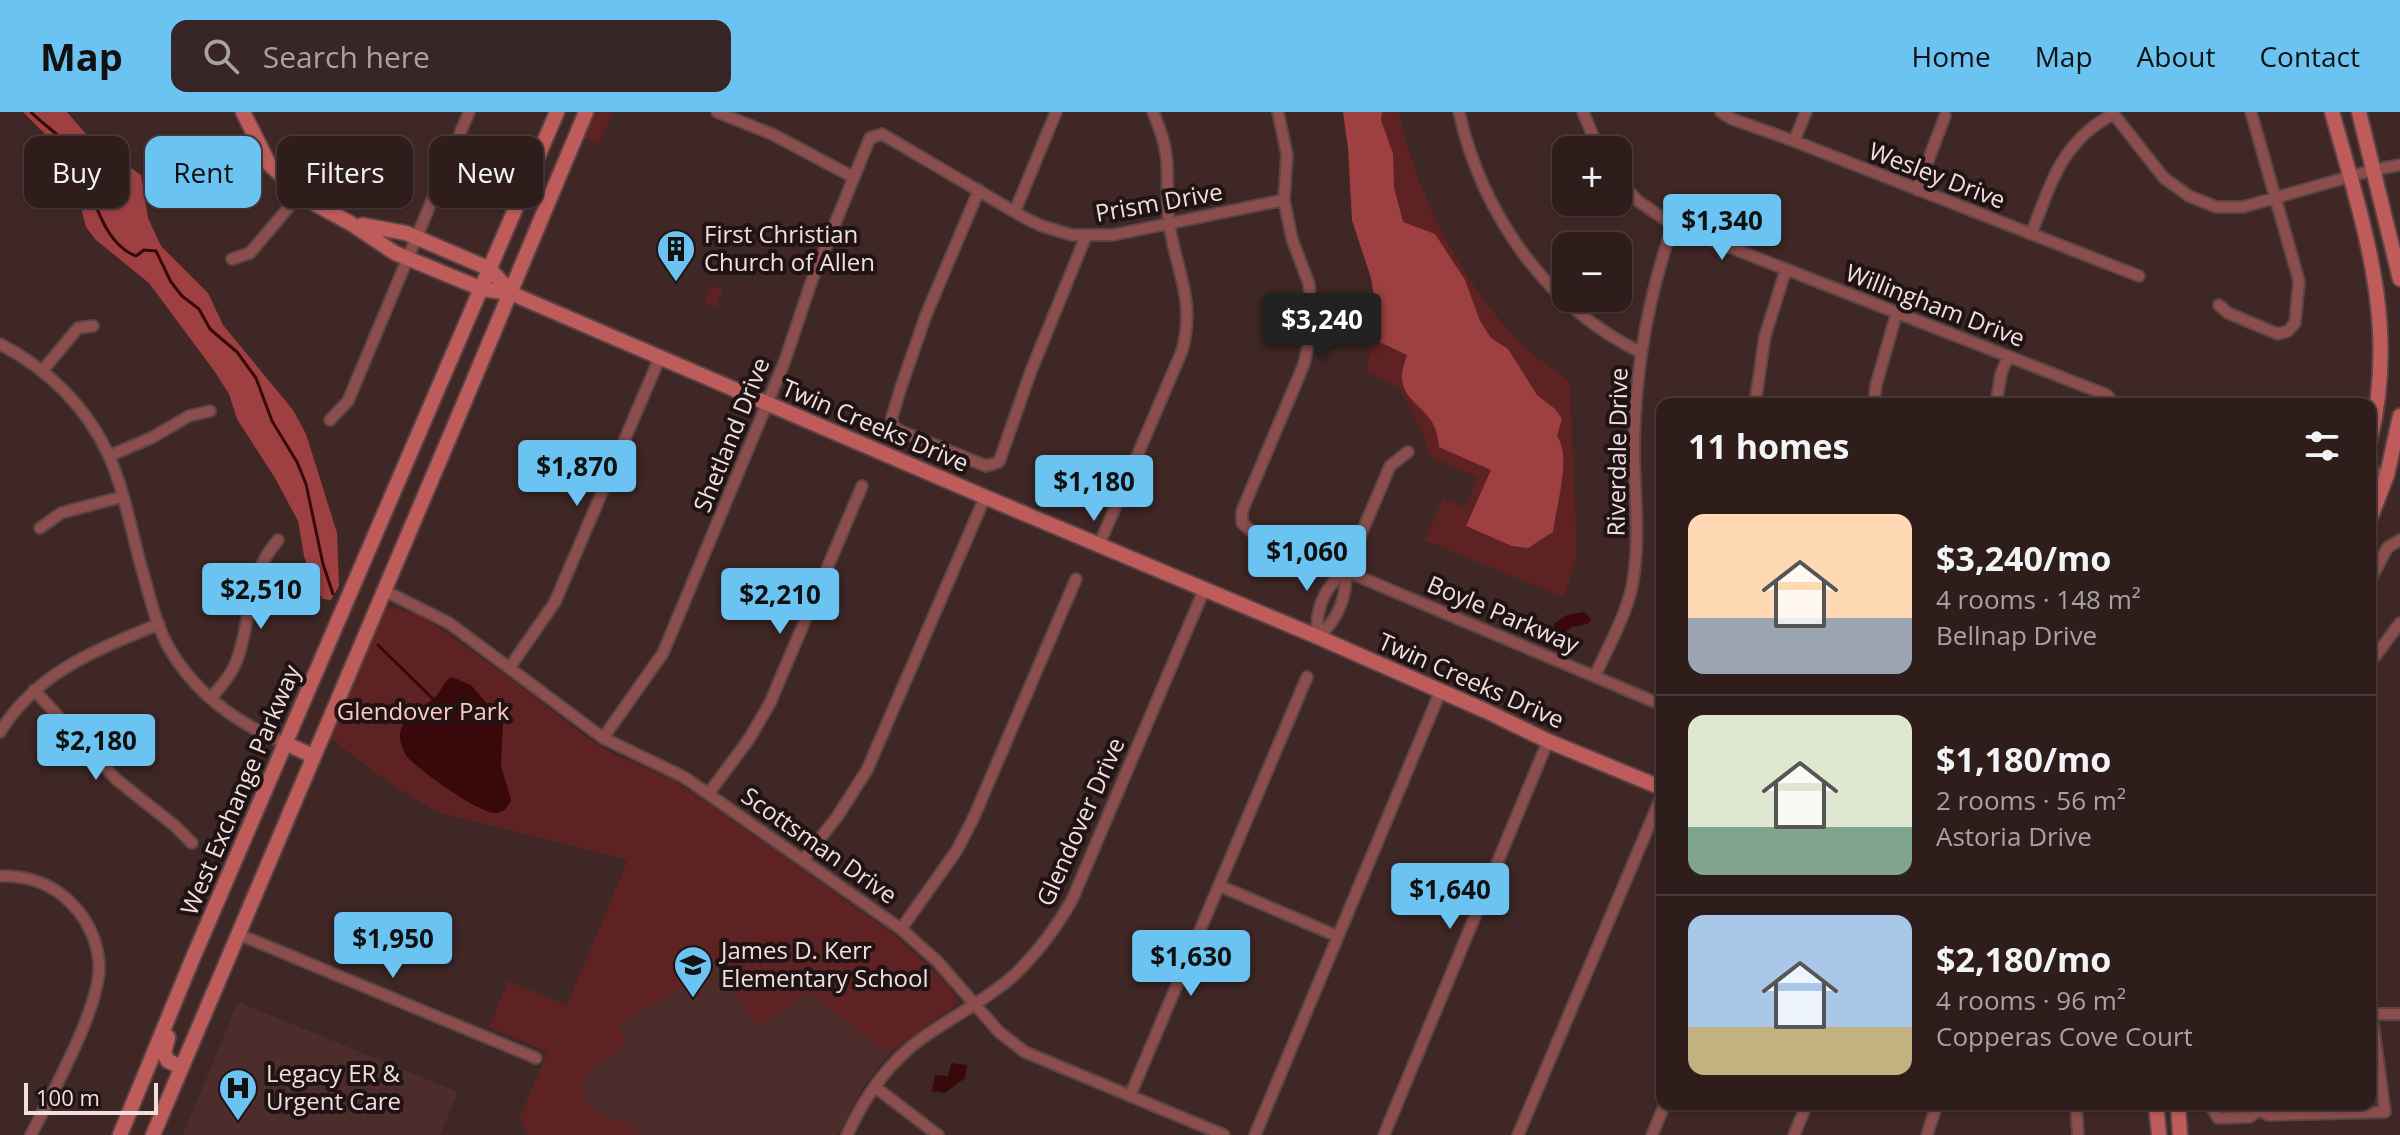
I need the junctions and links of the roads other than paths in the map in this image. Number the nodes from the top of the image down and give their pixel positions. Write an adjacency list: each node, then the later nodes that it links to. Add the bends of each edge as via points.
1 (243, 112): 23 (main road, Twin Creeks Drive)
2 (469, 112): 38 (street)
3 (557, 112): 42 (main road, West Exchange Parkway)
4 (586, 112): 47 (main road)
5 (717, 112): 25 (street)
6 (1056, 112): 33 (street)
7 (1153, 112): 34 (street, via 1167,156)
8 (1278, 112): 30 (street, via 1287,155)
9 (1459, 112): 52 (street, via 1487,192 1535,270 1568,306)
10 (1583, 112): 19 (street)
11 (1721, 112): 20 (street, Wesley Drive)
12 (1806, 112): 20 (street)
13 (2251, 112): 29 (street)
14 (2332, 112): 24 (main road)
15 (2359, 112): 22 (main road)
16 (2113, 113): 29 (street, via 2164,178 2189,196 2228,208); 37 (street, via 2065,155)
17 (1945, 116): 27 (street)
18 (873, 135): 25 (street, Shetland Drive); 26 (street, Prism Drive, via 882,134)
19 (1593, 136)
20 (1794, 141): 27 (street, Wesley Drive)
21 (2400, 165): 22 (street)
22 (2373, 170): 24 (street); 45 (main road)
23 (277, 172)
24 (2350, 176): 29 (street); 61 (main road, via 2380,315)
25 (853, 177): 60 (street, Shetland Drive)
26 (979, 190): 33 (street, Prism Drive); 39 (street, via 926,315 892,421 898,430 986,466 1002,458)
27 (1917, 190): 37 (street, Wesley Drive)
28 (1632, 195): 36 (street, Willingham Drive)
29 (2275, 198): 48 (street, via 2299,281 2295,323 2278,334)
30 (1284, 200): 34 (street, Prism Drive); 78 (street, Boyle Parkway, via 1309,284 1312,327 1304,364 1242,511 1242,523)
31 (288, 208): 40 (street, via 250,253)
32 (320, 208): 35 (main road, Twin Creeks Drive)
33 (1015, 211): 39 (street, Prism Drive, via 1042,226)
34 (1169, 222): 39 (street, Prism Drive); 76 (street, via 1186,293 1185,340)
35 (350, 223): 38 (main road, Twin Creeks Drive); 41 (main road, Twin Creeks Drive)
36 (1673, 225): 43 (street, Willingham Drive); 52 (street, Riverdale Drive)
37 (2031, 234): 44 (street, Wesley Drive)
38 (416, 236): 41 (street); 42 (main road, Twin Creeks Drive)
39 (1086, 236)
40 (232, 259)
41 (407, 259): 46 (main road, Twin Creeks Drive); 64 (street, via 348,401)
42 (490, 269): 46 (main road, West Exchange Parkway); 47 (main road, Twin Creeks Drive)
43 (1786, 269): 49 (street, Willingham Drive); 56 (street, via 1765,336)
44 (2139, 276)
45 (2400, 279)
46 (482, 289): 47 (main road, Twin Creeks Drive); 96 (main road, West Exchange Parkway)
47 (511, 293): 54 (main road, Twin Creeks Drive); 80 (main road)
48 (2219, 305)
49 (1897, 312): 53 (street, Willingham Drive); 57 (street)
50 (93, 326): 55 (street, via 78,328)
51 (0, 344): 55 (street)
52 (1640, 352): 87 (street, Riverdale Drive, via 1634,575)
53 (2008, 356): 58 (street); 59 (street, Willingham Drive)
54 (660, 357): 60 (main road, Twin Creeks Drive); 86 (street, via 555,602)
55 (42, 371): 66 (street, via 83,413)
56 (1756, 398)
57 (1875, 398)
58 (1997, 398)
59 (2110, 398)
60 (767, 404): 71 (main road, Twin Creeks Drive); 94 (street, Shetland Drive, via 663,653)
61 (2376, 406)
62 (210, 411): 66 (street)
63 (2400, 416): 68 (main road)
64 (330, 420)
65 (1408, 452): 78 (street, via 1390,466)
66 (109, 456): 70 (street)
67 (2376, 473): 68 (street)
68 (2387, 475): 72 (main road)
69 (862, 486): 99 (street, via 770,703)
70 (121, 497): 73 (street, via 61,513); 83 (street)
71 (985, 497): 76 (main road, Twin Creeks Drive); 102 (street, via 867,770)
72 (2376, 503)
73 (40, 528)
74 (278, 540): 91 (street, via 257,571 236,662)
75 (2400, 540): 77 (street, via 2387,548)
76 (1099, 545): 81 (main road, Twin Creeks Drive)
77 (2376, 569)
78 (1346, 570): 84 (street, via 1347,589 1331,626); 84 (street, via 1331,582 1315,619); 87 (street, Boyle Parkway)
79 (1076, 579): 105 (street, via 973,819)
80 (383, 590): 86 (street, Scottsman Drive, via 442,619); 97 (main road)
81 (1204, 590): 84 (main road, Twin Creeks Drive); 109 (street, Glendover Drive, via 1072,900 1030,959)
82 (2400, 623): 85 (street)
83 (159, 624): 89 (street, via 72,661); 91 (street, via 184,670)
84 (1318, 637): 90 (main road, Twin Creeks Drive)
85 (2376, 655)
86 (510, 667): 94 (street, Scottsman Drive)
87 (1595, 676): 92 (street, Boyle Parkway)
88 (1307, 677): 104 (street)
89 (34, 690): 93 (street); 101 (street, via 117,780)
90 (1441, 690): 95 (main road, Twin Creeks Drive); 107 (street)
91 (211, 698): 96 (street, via 244,724)
92 (1656, 702)
93 (0, 732)
94 (603, 738): 99 (street, Scottsman Drive)
95 (1548, 741): 98 (main road, Twin Creeks Drive); 136 (street)
96 (285, 743): 97 (main road); 108 (main road, West Exchange Parkway)
97 (313, 756): 106 (main road)
98 (1656, 786)
99 (709, 793): 102 (street, Scottsman Drive)
100 (1656, 809): 137 (street)
101 (192, 843)
102 (803, 860): 105 (street, Scottsman Drive)
103 (0, 876): 129 (street, via 38,881 68,899 88,926 99,960 93,1001)
104 (1220, 886): 107 (street); 116 (street)
105 (901, 929): 109 (street, Scottsman Drive)
106 (238, 934): 113 (street); 114 (main road)
107 (1337, 936): 135 (street)
108 (192, 960): 114 (main road, via 164,1053); 130 (main road, West Exchange Parkway)
109 (973, 1004): 115 (street, Glendover Drive, via 907,1050); 116 (street, Scottsman Drive, via 1025,1052)
110 (2376, 1014): 111 (street)
111 (2400, 1014)
112 (2376, 1049): 127 (street, via 2385,1112)
113 (536, 1058)
114 (182, 1067): 131 (main road)
115 (875, 1087): 132 (street, Glendover Drive); 133 (street)
116 (1130, 1096): 134 (street, Scottsman Drive)
117 (1662, 1110): 138 (street)
118 (1804, 1110): 139 (street)
119 (1935, 1110): 128 (street)
120 (2076, 1110): 140 (street)
121 (2157, 1110): 141 (main road)
122 (2178, 1110): 142 (main road)
123 (2213, 1110): 124 (street, via 2218,1118 2249,1117)
124 (2256, 1110)
125 (2262, 1110): 126 (street, via 2268,1115)
126 (2292, 1110)
127 (2344, 1110)
128 (1929, 1134)
129 (31, 1135)
130 (120, 1135)
131 (153, 1135)
132 (847, 1135)
133 (938, 1135)
134 (1224, 1135)
135 (1255, 1135)
136 (1384, 1135)
137 (1518, 1135)
138 (1652, 1135)
139 (1794, 1135)
140 (2078, 1135)
141 (2159, 1135)
142 (2180, 1135)

